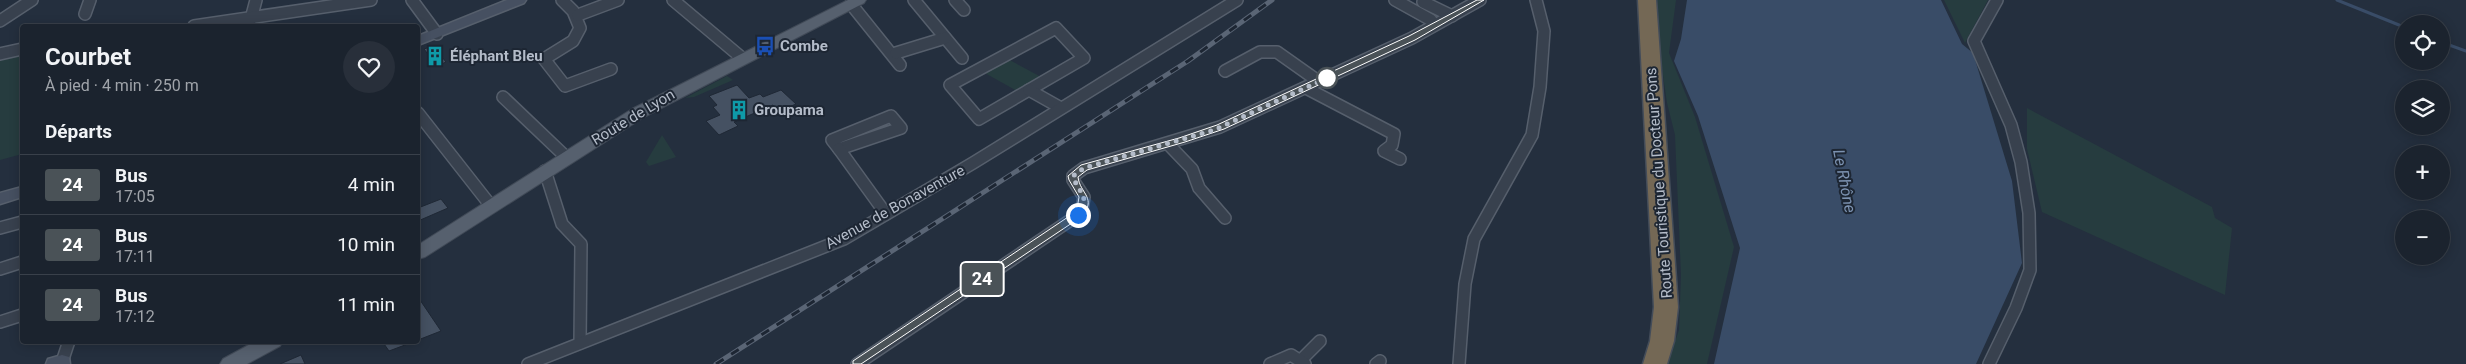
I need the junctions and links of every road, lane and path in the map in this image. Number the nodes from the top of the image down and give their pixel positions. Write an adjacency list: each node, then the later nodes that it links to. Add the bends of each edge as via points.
1 (28, 0): 28 (street)
2 (90, 0): 22 (street)
3 (256, 0): 26 (street)
4 (371, 0): 23 (street)
5 (412, 0): 31 (street)
6 (519, 0): 31 (main road)
7 (562, 0): 24 (street)
8 (618, 0): 24 (street)
9 (672, 0): 37 (street)
10 (914, 0): 32 (street)
11 (955, 0): 21 (street)
12 (1237, 0): 46 (street, Avenue de Bonaventure)
13 (1395, 0): 20 (street)
14 (1480, 0): 25 (street)
15 (1536, 0): 75 (street, via 1544,31 1532,135 1474,239 1465,284)
16 (1647, 0): 76 (highway, Route Touristique du Docteur Pons, via 1666,307)
17 (1997, 0): 77 (street, via 1974,41 2011,126 2021,162 2029,213 2030,270)
18 (1424, 1): 20 (street); 25 (street)
19 (855, 2): 37 (main road, Route de Lyon); 39 (street)
20 (1407, 7): 27 (street)
21 (964, 10)
22 (85, 14)
23 (279, 15): 26 (street); 30 (street)
24 (578, 15): 40 (street, via 580,31 575,39 544,59 565,86)
25 (1452, 16): 42 (street)
26 (251, 19): 29 (street)
27 (1431, 20)
28 (0, 21)
29 (230, 24)
30 (279, 24)
31 (437, 34): 33 (main road)
32 (945, 38): 35 (street); 38 (street)
33 (420, 40)
34 (20, 49): 36 (street)
35 (896, 53)
36 (0, 54)
37 (742, 58): 50 (main road, Route de Lyon, via 638,112)
38 (962, 58)
39 (900, 65)
40 (611, 69)
41 (1225, 71): 42 (street, via 1260,52 1277,52)
42 (1318, 81): 43 (street)
43 (1306, 88): 48 (street, via 1214,130); 51 (street, via 1394,134 1392,145 1384,151)
44 (1029, 90): 44 (street, via 979,119 950,86 1056,28 1084,58); 46 (street)
45 (503, 97): 50 (street)
46 (1061, 108): 56 (street, Avenue de Bonaventure)
47 (420, 117): 55 (street)
48 (1168, 144): 57 (street, via 1192,169 1199,188); 73 (street, via 1077,172 1074,180 1084,197 1078,215)
49 (839, 149): 49 (street, via 857,143 901,128 891,116 832,140); 56 (street)
50 (566, 157): 52 (main road, Route de Lyon)
51 (1400, 159)
52 (545, 171): 55 (main road, Route de Lyon); 66 (street, via 562,224 581,244)
53 (20, 193): 54 (main road)
54 (0, 199)
55 (491, 206): 60 (main road, Route de Lyon)
56 (886, 214): 66 (street, Avenue de Bonaventure, via 830,246)
57 (1225, 218)
58 (20, 223): 59 (street)
59 (0, 228)
60 (420, 252)
61 (20, 263): 62 (street)
62 (0, 269)
63 (20, 316): 64 (street)
64 (0, 322)
65 (1320, 341): 69 (street)
66 (580, 343): 72 (street, Avenue de Bonaventure)
67 (68, 344): 70 (street)
68 (267, 344): 71 (main road)
69 (1302, 362): 74 (street, via 1291,355)
70 (59, 363)
71 (230, 364)
72 (528, 364)
73 (857, 364)
74 (1270, 364)
75 (1459, 364)
76 (1655, 364)
77 (1989, 364)

